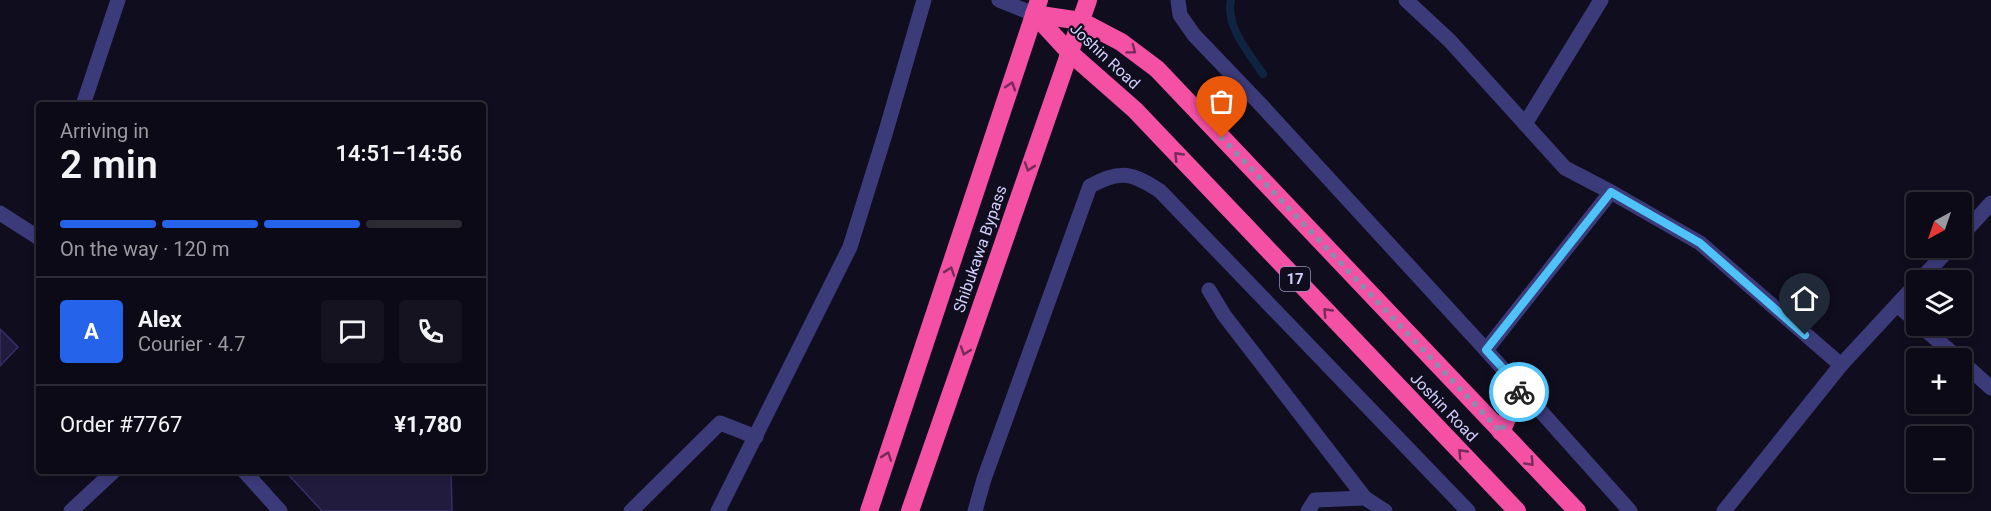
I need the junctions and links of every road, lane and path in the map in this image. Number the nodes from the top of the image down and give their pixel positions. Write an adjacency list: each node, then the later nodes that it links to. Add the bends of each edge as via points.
1 (118, 0): 11 (street)
2 (924, 0): 32 (street, via 850,246)
3 (999, 0): 8 (street)
4 (1088, 0): 9 (highway, Shibukawa Bypass)
5 (1178, 0): 26 (street, via 1180,15 1194,35)
6 (1406, 0): 12 (street, via 1450,41)
7 (1601, 0): 12 (street)
8 (1037, 7): 9 (highway, Joshin Road); 10 (highway, Joshin Road / 17); 40 (highway, Shibukawa Bypass, one-way to 8)
9 (1081, 21): 10 (highway, Shibukawa Bypass); 31 (highway, Joshin Road, one-way to 31, via 1121,42 1157,69)
10 (1069, 52): 41 (highway, Shibukawa Bypass, one-way to 41); 46 (highway, Joshin Road / 17, one-way to 10, via 1135,110)
11 (84, 102)
12 (1525, 124): 13 (street, via 1565,168)
13 (1611, 192): 26 (street); 27 (street, via 1700,243)
14 (1991, 203): 16 (street)
15 (0, 213): 17 (street)
16 (1972, 224)
17 (36, 235)
18 (1941, 258): 19 (street)
19 (1929, 270)
20 (1209, 290): 35 (street)
21 (1906, 295): 22 (street)
22 (1897, 304): 23 (street); 27 (street)
23 (1906, 312)
24 (1933, 336): 25 (street)
25 (1946, 348)
26 (1486, 350): 30 (street)
27 (1841, 365): 49 (street)
28 (1972, 371): 29 (street)
29 (1991, 387)
30 (1521, 388): 31 (highway); 48 (street)
31 (1501, 432): 47 (highway, Joshin Road, one-way to 47)
32 (756, 437): 38 (street, via 720,423); 39 (street)
33 (111, 474): 36 (street)
34 (247, 474): 37 (street)
35 (1365, 498): 43 (street, via 1315,500); 44 (street)
36 (70, 511)
37 (280, 511)
38 (631, 511)
39 (718, 511)
40 (869, 511)
41 (910, 511)
42 (975, 511): 45 (street, via 1090,186 1106,177 1127,174 1160,191)
43 (1308, 511)
44 (1385, 511)
45 (1468, 511)
46 (1516, 511)
47 (1576, 511)
48 (1630, 511)
49 (1724, 511)

